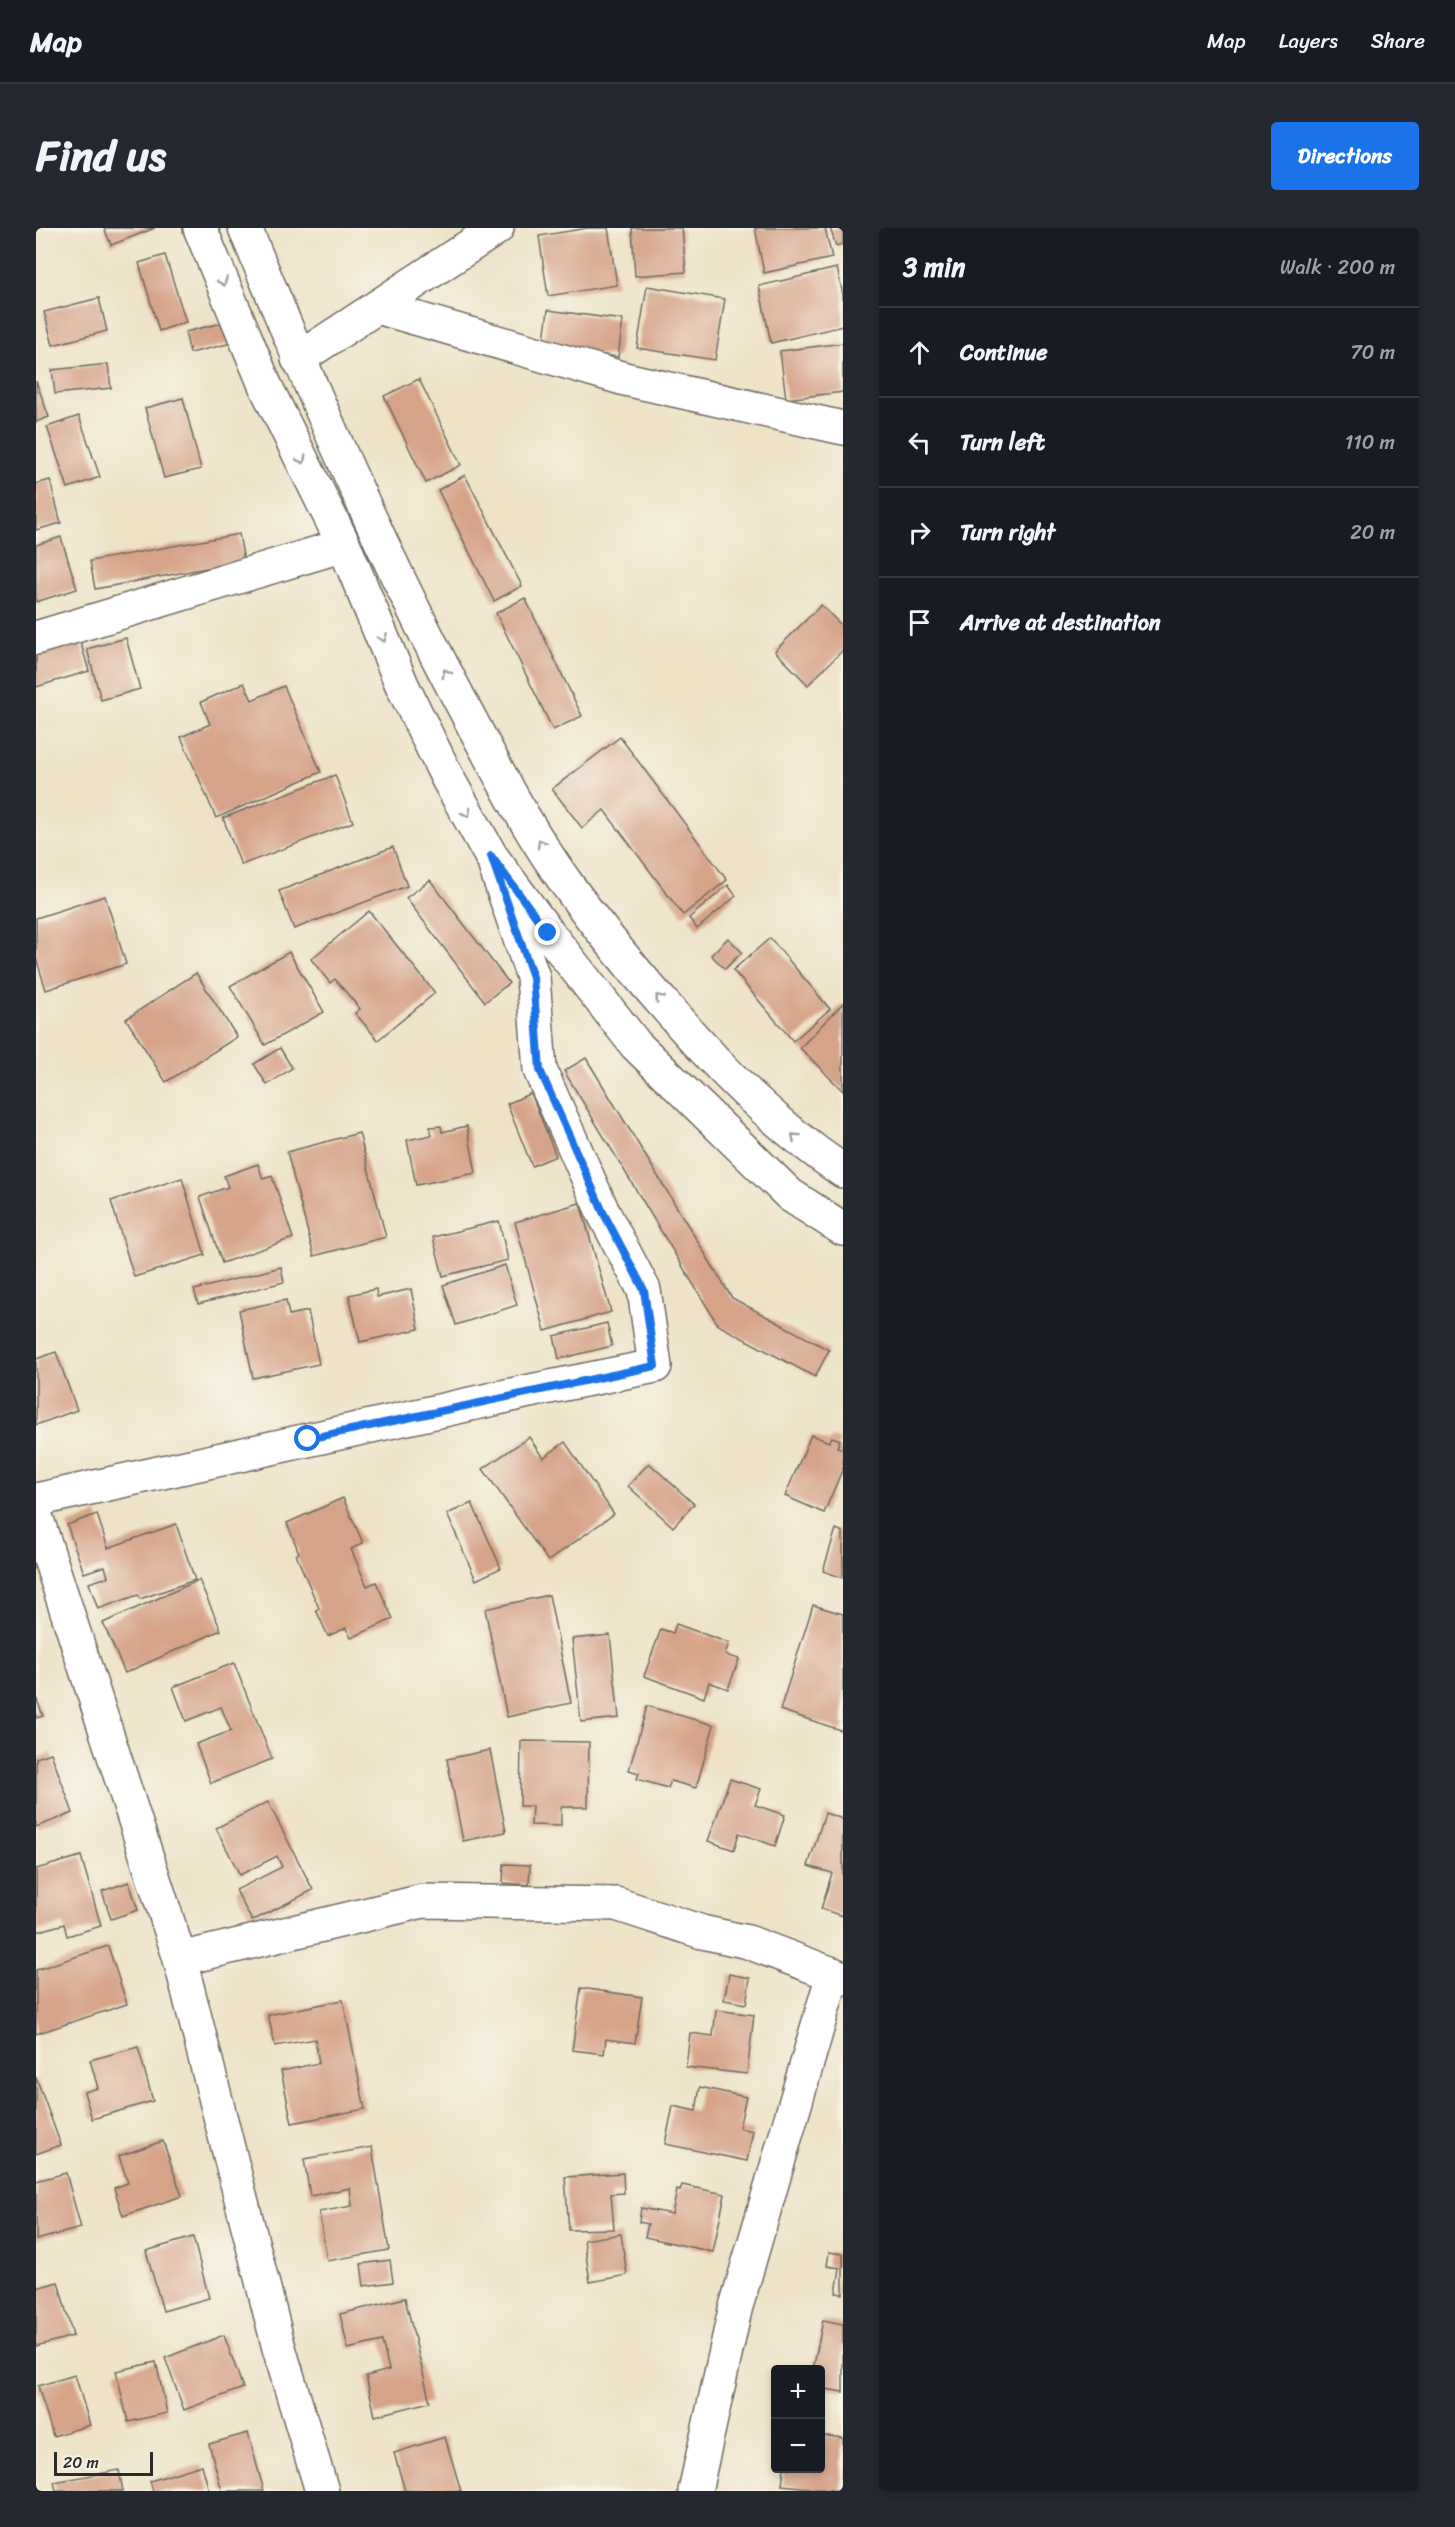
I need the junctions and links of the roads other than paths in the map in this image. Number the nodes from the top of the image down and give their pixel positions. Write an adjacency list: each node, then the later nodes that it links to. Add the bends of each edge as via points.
1 (200, 228): 7 (street, one-way to 7, via 265,385)
2 (245, 228): 5 (street)
3 (497, 228): 4 (street)
4 (377, 307): 5 (street); 6 (street, via 625,379)
5 (298, 359): 10 (street, one-way to 5, via 802,1144 716,1064 626,962 554,866 432,648)
6 (843, 428)
7 (344, 545): 8 (street); 9 (street, one-way to 9, via 402,686)
8 (36, 638)
9 (491, 856): 11 (street, via 636,1045 790,1195); 12 (street, via 533,977 540,1070 603,1212 644,1290 655,1366)
10 (843, 1171)
11 (843, 1229)
12 (36, 1500)
13 (36, 1516): 14 (street)
14 (180, 1959): 15 (street, via 423,1901 616,1904 702,1932 748,1942); 16 (street, via 279,2348)
15 (838, 1976): 17 (street, via 735,2310)
16 (322, 2491)
17 (695, 2491)

